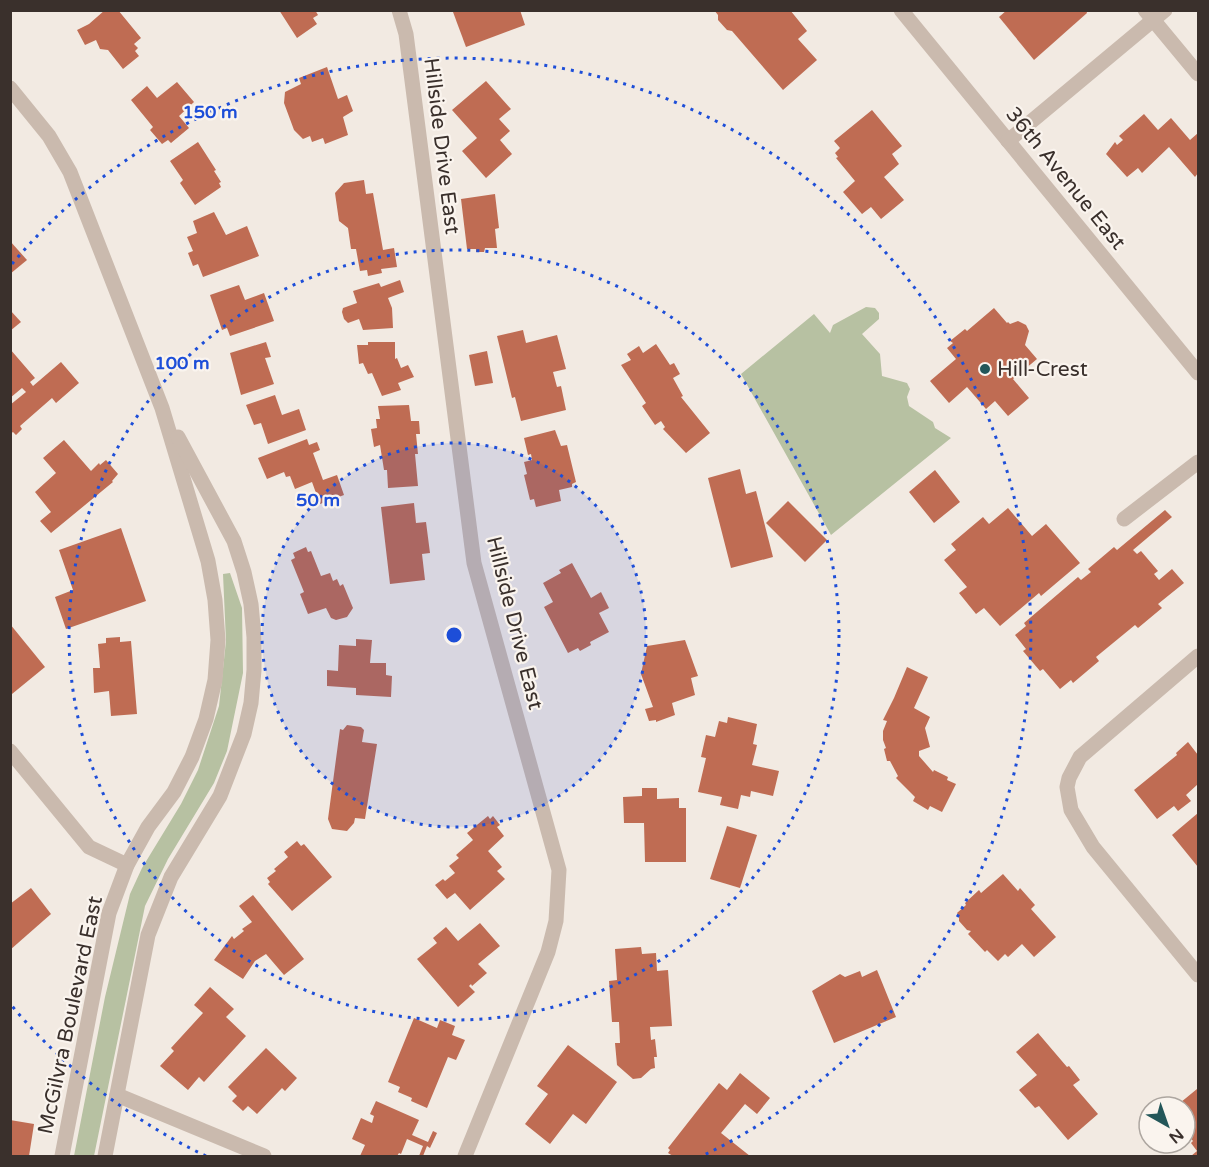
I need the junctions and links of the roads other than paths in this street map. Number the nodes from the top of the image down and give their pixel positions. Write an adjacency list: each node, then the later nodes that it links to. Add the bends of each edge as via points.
1 (399, 10): 19 (street, Hillside Drive East, via 408,45 474,563 559,870 556,921 548,952)
2 (901, 10): 6 (street, 36th Avenue East)
3 (1155, 14): 4 (street); 6 (street)
4 (1198, 74)
5 (10, 88): 8 (street, McGilvra Boulevard East, via 49,136 70,172)
6 (1008, 141): 7 (street, 36th Avenue East)
7 (1198, 373)
8 (162, 408): 13 (street, McGilvra Boulevard East, via 212,580 218,640 215,680 192,757); 15 (street, McGilvra Boulevard East, via 234,541 251,604 254,670 251,703 233,766 220,796 171,876 148,934)
9 (1198, 462): 10 (street)
10 (1124, 519)
11 (1198, 659): 14 (street, via 1080,757 1067,787 1071,810 1093,847)
12 (10, 751): 13 (street, via 89,848)
13 (127, 865): 16 (street, McGilvra Boulevard East, via 109,913)
14 (1198, 975)
15 (117, 1095): 17 (street, McGilvra Boulevard East); 18 (street)
16 (62, 1156)
17 (105, 1156)
18 (264, 1156)
19 (465, 1156)

